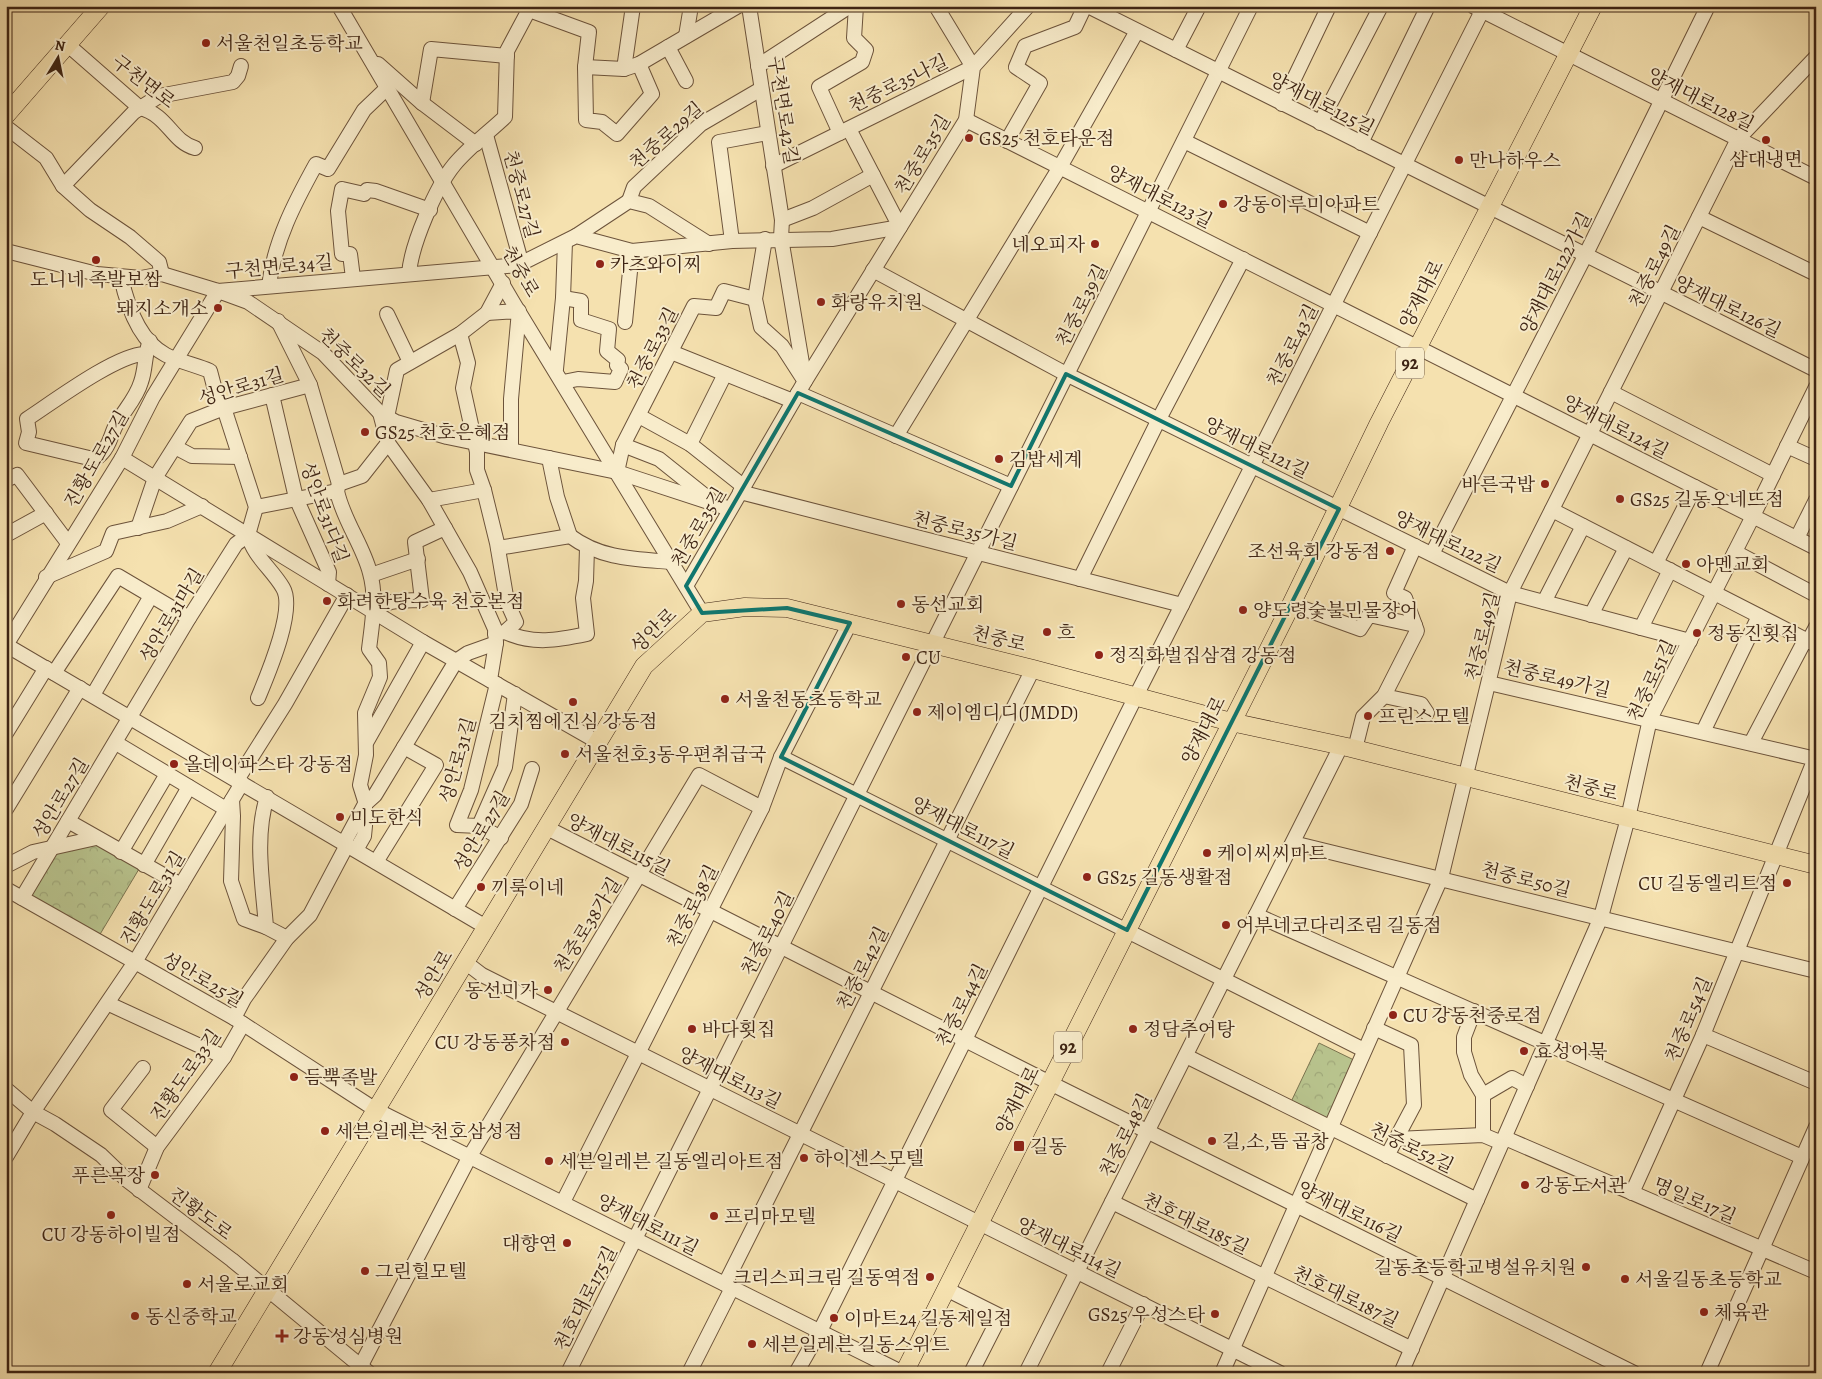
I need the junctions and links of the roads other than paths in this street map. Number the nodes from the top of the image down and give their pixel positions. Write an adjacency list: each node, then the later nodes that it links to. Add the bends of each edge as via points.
1 (101, 6): 24 (main road)
2 (339, 6): 29 (street, 천중로)
3 (634, 6): 37 (street)
4 (691, 6): 23 (street)
5 (738, 6): 23 (street)
6 (749, 6): 34 (street, 구천면로42길)
7 (850, 6): 34 (street)
8 (856, 6): 50 (street, 천중로35나길, via 854,38 866,50 862,62 819,87)
9 (936, 6): 36 (street)
10 (1028, 6): 21 (street)
11 (1087, 6): 22 (street, 양재대로125길); 25 (street, via 1076,27)
12 (1199, 6): 27 (street)
13 (1251, 6): 38 (street, 천중로39길)
14 (1329, 6): 44 (street)
15 (1381, 6): 48 (street)
16 (1428, 6): 56 (street)
17 (1593, 6): 28 (main road, 양재대로 / 92)
18 (1708, 6): 42 (street, 양재대로122가길)
19 (530, 8): 30 (street, 천중로27길); 35 (street, 천중로27길, via 589,32)
20 (1478, 8): 28 (street, 양재대로128길); 58 (street, 천중로43길)
21 (1006, 30): 25 (street); 36 (street)
22 (1138, 31): 27 (street, 양재대로125길); 60 (street)
23 (686, 36): 26 (street)
24 (68, 45): 45 (street, 구천면로); 46 (main road)
25 (1025, 46): 54 (street, via 1016,67 1040,83)
26 (668, 47): 32 (street); 39 (street)
27 (1176, 50): 38 (street, 양재대로125길)
28 (1569, 53): 42 (street, 양재대로128길); 66 (main road, 양재대로 / 92)
29 (368, 55): 40 (street, 천중로); 43 (street, 천중로27길)
30 (507, 56): 43 (street, via 431,49); 53 (street, 천중로27길, via 505,117)
31 (1816, 57): 52 (street, 천중로49길)
32 (639, 64): 35 (street, 천중로27길, via 652,94 617,134 602,122 586,120); 37 (street)
33 (241, 66): 45 (street, via 232,82 159,96)
34 (758, 66): 41 (street, 구천면로42길)
35 (585, 67): 37 (street)
36 (972, 67): 47 (street, 천중로35길); 50 (street, 천중로35나길)
37 (624, 69)
38 (1218, 72): 44 (street, 양재대로125길); 55 (street, 천중로39길)
39 (686, 81)
40 (387, 88): 63 (street, 천중로); 91 (street, via 364,110 328,169 316,164 290,210 270,271)
41 (761, 89): 51 (street, 구천면로42길); 65 (street, 천중로29길, via 701,124 634,187)
42 (1661, 100): 52 (street, 양재대로128길); 80 (street, 양재대로122가길)
43 (422, 103): 53 (street, 천중로27길)
44 (1282, 104): 48 (street, 양재대로125길)
45 (140, 108): 57 (street, 구천면로, via 153,111 185,145); 64 (street)
46 (6, 115)
47 (966, 120): 54 (street, 양재대로123길); 71 (street, 천중로35길)
48 (1320, 123): 56 (street, 양재대로125길)
49 (6, 127): 64 (street, via 46,158)
50 (844, 131): 59 (street, 천중로35나길); 61 (street, 천중로35길)
51 (767, 133): 59 (street, 구천면로42길); 76 (street, via 719,142)
52 (1738, 139): 62 (street, 양재대로128길); 69 (street, 천중로49길)
53 (481, 140): 63 (street, 천중로27길, via 455,163); 82 (street, 천중로27길, via 519,254)
54 (1007, 141): 60 (street, 양재대로123길)
55 (1184, 141): 68 (street, 천중로39길); 72 (street)
56 (1361, 144): 58 (street, 양재대로125길)
57 (195, 148)
58 (1404, 165): 66 (street, 양재대로125길); 72 (street, 천중로43길)
59 (773, 166): 70 (street, 구천면로42길)
60 (1060, 167): 68 (street, 양재대로123길); 100 (street)
61 (873, 175): 70 (street, via 812,208); 71 (street, 천중로35길)
62 (1816, 178)
63 (442, 181): 67 (street); 83 (street, 천중로)
64 (63, 186): 85 (street, via 159,262)
65 (629, 201): 74 (street, 천중로29길); 77 (street, via 649,206)
66 (1489, 208): 80 (street, 양재대로126길); 105 (main road, 양재대로 / 92)
67 (430, 210): 86 (street, via 410,260); 89 (street, 구천면로34길, via 376,191 367,190 364,194 342,189 338,211 342,254 350,254)
68 (1150, 212): 81 (street, 양재대로123길); 113 (street, 천중로39길)
69 (1699, 217): 87 (street); 93 (street, 천중로49길)
70 (782, 220): 73 (street, 구천면로42길)
71 (900, 227): 73 (street, via 832,239); 84 (street, 천중로35길)
72 (1370, 233): 96 (street, 천중로43길)
73 (781, 238): 75 (street); 114 (street, 구천면로42길)
74 (570, 239): 79 (street); 82 (street, 천중로29길); 94 (street)
75 (765, 239): 76 (street); 95 (street)
76 (732, 241): 77 (street)
77 (709, 244): 79 (street)
78 (6, 251): 88 (street, 구천면로34길)
79 (632, 251): 102 (street)
80 (1585, 256): 93 (street, 양재대로126길); 121 (street, 양재대로122가길)
81 (1243, 259): 96 (street, 양재대로123길); 126 (street)
82 (518, 264): 83 (street, 천중로29길)
83 (494, 267): 86 (street, 구천면로34길); 90 (street, 천중로)
84 (873, 270): 100 (street, 양재대로121길); 114 (street, 천중로35길)
85 (162, 274): 88 (street, 구천면로34길); 92 (street, 구천면로34길)
86 (409, 274): 89 (street, 구천면로34길)
87 (1816, 274)
88 (121, 277): 104 (street, via 126,300)
89 (353, 278): 91 (street, 구천면로34길)
90 (503, 283): 97 (street, 천중로); 98 (street)
91 (269, 286): 92 (street, 구천면로34길)
92 (218, 291): 101 (street, 천중로32길, via 248,302); 108 (street, 진황도로27길)
93 (1661, 293): 111 (street, 양재대로126길); 118 (street, 천중로49길)
94 (563, 298): 110 (street); 115 (street, via 581,301 581,320 609,329 607,350 618,360 617,365 621,369 615,382 578,379)
95 (755, 299): 106 (street, 천중로33길, via 724,291 716,308 694,306); 114 (street, via 761,327 782,346)
96 (1334, 305): 105 (street, 양재대로123길); 140 (street, 천중로43길)
97 (519, 311): 98 (street); 110 (street, 천중로); 135 (street)
98 (487, 313): 103 (street)
99 (387, 314): 109 (street)
100 (968, 320): 113 (street, 양재대로121길); 128 (street)
101 (278, 321): 116 (street); 124 (street, 천중로32길, via 323,352)
102 (624, 322)
103 (460, 334): 109 (street); 129 (street, via 468,363 463,388)
104 (150, 341): 107 (street); 108 (street, via 154,348)
105 (1417, 348): 121 (street, 양재대로124길); 156 (main road, 양재대로 / 92)
106 (671, 352): 112 (street); 125 (street, 천중로33길)
107 (144, 354): 120 (street, via 142,379); 120 (street, via 134,354 96,375 27,419 29,432 26,443 96,458 110,442 116,425)
108 (176, 358): 123 (street, via 210,370); 136 (street, 진황도로27길)
109 (410, 362): 124 (street, via 397,370)
110 (556, 369): 115 (street, 천중로)
111 (1816, 370)
112 (725, 374): 122 (street); 131 (street)
113 (1066, 374): 126 (street, 양재대로121길); 145 (street, 천중로39길)
114 (805, 381): 122 (street, 천중로35길)
115 (563, 382): 141 (street, 천중로)
116 (310, 385): 119 (street, 성안로31길); 147 (street)
117 (1816, 387): 133 (street, 천중로51길)
118 (1611, 392): 127 (street, 천중로49길); 142 (street)
119 (272, 395): 123 (street, 성안로31길); 150 (street, 성안로31다길)
120 (136, 396): 136 (street)
121 (1514, 396): 127 (street, 양재대로124길); 175 (street, 양재대로122가길)
122 (795, 397): 128 (street); 148 (street, 천중로35길)
123 (222, 408): 134 (street, 성안로31길, via 191,421); 137 (street)
124 (383, 415): 129 (street, 천중로32길, via 396,422); 130 (street)
125 (639, 416): 131 (street, 천중로35길); 132 (street, 천중로33길)
126 (1159, 420): 140 (street, 양재대로121길); 182 (street)
127 (1590, 434): 146 (street, 양재대로124길); 157 (street, 천중로49길)
128 (896, 436): 145 (street)
129 (474, 442): 135 (street, 천중로32길); 149 (street, via 477,470)
130 (388, 443): 147 (street, via 362,476); 151 (street)
131 (690, 444): 148 (street, 천중로35길)
132 (623, 446): 141 (street, 천중로33길); 155 (street, via 659,459)
133 (1788, 446): 139 (street); 142 (street, 천중로51길)
134 (175, 447): 137 (street, via 192,456); 143 (street, 성안로31길)
135 (510, 449): 138 (street, 천중로32길)
136 (124, 452): 143 (street); 167 (street, 진황도로27길)
137 (240, 457): 154 (street)
138 (549, 458): 141 (street, 천중로32길); 165 (street)
139 (1816, 459)
140 (1252, 466): 156 (street, 양재대로121길); 192 (street, 천중로43길)
141 (616, 472): 155 (street); 177 (street, 천중로)
142 (1773, 476): 159 (street, 천중로51길)
143 (155, 478): 153 (street); 161 (street, 성안로31길)
144 (6, 480): 158 (street, via 17,475)
145 (1011, 486): 174 (street, 천중로39길)
146 (1695, 486): 159 (street, 양재대로124길); 178 (street)
147 (338, 488): 150 (street); 180 (street)
148 (742, 489): 155 (street, 천중로35길); 174 (street, 천중로35가길)
149 (484, 490): 151 (street); 169 (street)
150 (296, 498): 154 (street); 183 (street, 성안로31다길, via 329,572)
151 (429, 500): 162 (street)
152 (1816, 500): 166 (street)
153 (202, 506): 161 (street, via 167,521); 163 (street)
154 (256, 507): 163 (street)
155 (723, 507): 184 (street, 천중로35길)
156 (1339, 509): 168 (street, 양재대로122길); 191 (main road, 양재대로 / 92)
157 (1552, 510): 160 (street); 186 (street, 천중로49길)
158 (46, 513): 164 (street); 167 (street)
159 (1754, 516): 166 (street, 양재대로124길); 173 (street, 천중로51길)
160 (1583, 526): 171 (street); 190 (street)
161 (138, 528): 181 (street, via 113,534 106,551)
162 (445, 528): 176 (street, via 415,542); 202 (street, via 470,572)
163 (248, 535): 183 (street); 197 (street, 성안로31마길, via 236,544); 218 (street, via 251,548 284,590 287,600 281,638)
164 (6, 536)
165 (570, 536): 169 (street); 170 (street)
166 (1797, 538): 172 (street, 양재대로124길)
167 (68, 543): 181 (street, 진황도로27길)
168 (1415, 546): 175 (street, 양재대로122길); 199 (street, via 1394,593 1405,598)
169 (498, 548): 202 (street, via 507,602 516,622)
170 (587, 548): 177 (street, via 619,557); 202 (street, via 583,598 587,634 540,642)
171 (1626, 548): 178 (street); 195 (street)
172 (1816, 548)
173 (1735, 552): 185 (street, 천중로51길); 189 (street)
174 (978, 553): 182 (street, 천중로35가길); 206 (street, 천중로39길)
175 (1432, 554): 186 (street, 양재대로122길)
176 (418, 559): 180 (street); 193 (street, via 422,600 380,604)
177 (672, 562): 184 (street, 천중로)
178 (1656, 563): 179 (street)
179 (1670, 570): 185 (street); 201 (street)
180 (371, 574): 193 (street)
181 (46, 577): 207 (street, 진황도로27길)
182 (1080, 579): 192 (street, 천중로35가길)
183 (328, 584): 187 (street)
184 (686, 586): 194 (street, 천중로)
185 (1715, 592): 196 (street); 203 (street, 천중로51길)
186 (1510, 593): 190 (street, 양재대로122길); 212 (street, 천중로49길)
187 (347, 595): 193 (street); 236 (street, 진황도로31길)
188 (151, 596): 197 (street); 210 (street, via 118,576); 215 (street)
189 (1816, 596)
190 (1544, 602): 195 (street, 양재대로122길)
191 (1292, 604): 199 (street, via 1360,629 1369,615); 222 (main road, 양재대로 / 92)
192 (1182, 605): 216 (street, 천중로43길)
193 (374, 612): 204 (street); 225 (street, via 369,649 379,663 380,677 365,713)
194 (702, 613): 198 (main road, 천중로, via 745,607 787,608); 226 (main road, 성안로, via 644,666)
195 (1591, 615): 201 (street, 양재대로122길)
196 (1759, 616): 205 (street); 223 (street)
197 (190, 618): 220 (street, 성안로31마길)
198 (850, 623): 206 (main road, 천중로); 231 (street, 천중로38길)
199 (1415, 625): 217 (street, via 1417,631)
200 (1816, 627): 205 (street)
201 (1641, 628): 203 (street, 양재대로122길)
202 (499, 636): 208 (street); 211 (street)
203 (1690, 641): 221 (street, 천중로51길)
204 (423, 642): 208 (street); 225 (street)
205 (1810, 642): 228 (street)
206 (933, 644): 209 (main road, 천중로); 238 (street, 천중로40길)
207 (6, 645): 210 (street)
208 (456, 661): 211 (street); 229 (street)
209 (1033, 669): 216 (main road, 천중로); 250 (street, 천중로42길)
210 (50, 670): 213 (street); 224 (street)
211 (493, 682): 214 (street); 246 (street, 성안로31길, via 471,790 457,825)
212 (1489, 683): 221 (street, 천중로49가길); 235 (street, 천중로49길)
213 (80, 688): 215 (street); 243 (street)
214 (516, 694): 226 (street); 246 (street, via 505,767)
215 (92, 695): 220 (street)
216 (1136, 696): 222 (main road, 천중로); 263 (street, 천중로44길)
217 (1384, 696): 219 (street, via 1421,704); 230 (street, via 1363,717)
218 (258, 698)
219 (1428, 713)
220 (131, 718): 227 (street, 성안로27길); 236 (street)
221 (1650, 719): 223 (street, 천중로49가길); 244 (street, 천중로51길)
222 (1232, 722): 230 (main road, 천중로); 272 (main road, 양재대로 / 92)
223 (1703, 732): 228 (street, 천중로49가길)
224 (6, 733)
225 (367, 742): 240 (street, via 360,786)
226 (598, 742): 247 (main road, 성안로)
227 (116, 743): 234 (street); 245 (street, 성안로27길)
228 (1752, 743): 232 (street, 천중로49가길)
229 (404, 747): 240 (street, via 375,795); 256 (street, via 436,765)
230 (1348, 748): 235 (main road, 천중로); 251 (street, 천중로48길)
231 (782, 756): 238 (street, 양재대로117길); 242 (street, 천중로38길)
232 (1815, 758): 255 (street, 천중로54길)
233 (532, 769): 249 (street, 성안로27길, via 521,804)
234 (167, 774): 237 (street); 254 (street)
235 (1467, 778): 244 (main road, 천중로); 261 (street)
236 (239, 782): 239 (street); 241 (street, 진황도로31길)
237 (189, 787): 241 (street); 257 (street)
238 (858, 794): 250 (street, 양재대로117길); 274 (street, 천중로40길)
239 (266, 798): 252 (street); 270 (street, via 262,814 261,864)
240 (365, 804): 252 (street)
241 (229, 805): 262 (street, 진황도로31길); 270 (street, via 233,816 232,881 244,919)
242 (762, 808): 260 (street, 천중로38가길, via 699,775); 267 (street, 천중로38길)
243 (6, 809)
244 (1628, 818): 255 (main road, 천중로); 269 (street)
245 (68, 821): 248 (street); 253 (street, 성안로27길)
246 (479, 826): 249 (street, 성안로31길)
247 (546, 828): 260 (street, 양재대로115길); 271 (main road, 성안로)
248 (96, 838): 253 (street); 254 (street)
249 (501, 838): 266 (street, 성안로27길)
250 (948, 840): 263 (street, 양재대로117길); 281 (street, 천중로42길)
251 (1293, 843): 261 (street); 268 (street, 천중로48길)
252 (349, 846): 256 (street); 273 (street, 진황도로33길, via 310,915)
253 (51, 850): 259 (street, via 33,852); 265 (street, 성안로27길)
254 (121, 852): 257 (street)
255 (1776, 855): 258 (main road, 천중로); 275 (street, 천중로54길)
256 (376, 862): 266 (street)
257 (144, 865): 262 (street)
258 (1816, 865)
259 (6, 866)
260 (640, 875): 267 (street, 양재대로115길); 284 (street, 천중로38가길)
261 (1441, 878): 269 (street, 천중로50길); 279 (street)
262 (181, 885): 276 (street, 진황도로31길)
263 (1040, 888): 272 (street, 양재대로117길); 288 (street, 천중로44길)
264 (6, 889): 265 (street, 성안로25길)
265 (22, 898): 276 (street, 성안로25길)
266 (455, 909): 271 (street)
267 (710, 911): 274 (street, 양재대로115길); 291 (street, 천중로38길)
268 (1256, 915): 279 (street); 280 (street, 천중로48길)
269 (1601, 917): 275 (street); 289 (street)
270 (266, 926): 273 (street)
271 (486, 927): 277 (main road, 성안로)
272 (1127, 930): 280 (street); 295 (main road, 양재대로 / 92)
273 (287, 938): 285 (street, 진황도로33길, via 244,999)
274 (781, 948): 281 (street, 양재대로115길); 298 (street, 천중로40길)
275 (1737, 951): 278 (street); 287 (street, 천중로54길)
276 (135, 962): 282 (street, 진황도로31길); 285 (street, 성안로25길)
277 (465, 962): 284 (street, 양재대로113길, via 482,975); 302 (main road, 성안로)
278 (1816, 971)
279 (1397, 977): 283 (street); 286 (street)
280 (1224, 979): 290 (street); 292 (street, 천중로48길)
281 (871, 993): 288 (street, 양재대로115길); 307 (street, 천중로42길)
282 (108, 1004): 293 (street); 303 (street, 진황도로31길)
283 (1474, 1011): 289 (street); 300 (street, via 1464,1037 1464,1052 1471,1075)
284 (556, 1012): 291 (street, 양재대로113길); 312 (street, 천중로38가길)
285 (239, 1021): 293 (street, 진황도로33길); 302 (street, 성안로25길)
286 (1374, 1028): 290 (street); 309 (street, via 1411,1045 1414,1105)
287 (1703, 1035): 296 (street); 301 (street, 천중로54길)
288 (964, 1040): 295 (street, 양재대로115길); 316 (street, 천중로44길)
289 (1546, 1042): 297 (street); 301 (street)
290 (1364, 1050): 304 (street)
291 (639, 1052): 298 (street, 양재대로113길); 320 (street, 천중로38길)
292 (1186, 1056): 304 (street); 306 (street, 천중로48길)
293 (224, 1057): 311 (street, 진황도로33길)
294 (143, 1068): 311 (street, 진황도로33길, via 111,1110)
295 (1050, 1083): 306 (street, 양재대로116길); 323 (main road, 양재대로 / 92)
296 (1816, 1083)
297 (1527, 1086): 300 (street, via 1512,1078); 310 (street)
298 (711, 1088): 307 (street, 양재대로113길); 324 (street, 천중로40길)
299 (6, 1089): 303 (street, 진황도로)
300 (1483, 1095): 308 (street)
301 (1674, 1101): 315 (street); 318 (street, 천중로54길)
302 (376, 1110): 312 (street, 양재대로111길); 332 (main road, 성안로)
303 (33, 1112): 314 (street, 진황도로31길); 317 (street, 진황도로, via 100,1155)
304 (1330, 1127): 313 (street, 천중로52길); 322 (street)
305 (1816, 1127): 315 (street)
306 (1148, 1132): 321 (street, 천중로48길); 322 (street, 양재대로116길)
307 (801, 1133): 316 (street, 양재대로113길); 330 (street, 천중로42길)
308 (1483, 1135): 309 (street, 천중로52길); 310 (street, 천중로52길)
309 (1396, 1139): 313 (street)
310 (1504, 1140): 318 (street, 명일로17길); 319 (street)
311 (157, 1147): 317 (street, 진황도로33길)
312 (470, 1156): 320 (street, 양재대로111길); 337 (street, 천중로38가길)
313 (1388, 1156): 319 (street, 천중로52길)
314 (6, 1157)
315 (1802, 1157): 325 (street)
316 (894, 1180): 323 (street, 양재대로113길); 334 (street, 천중로44길)
317 (139, 1190): 332 (street, 진황도로)
318 (1632, 1193): 325 (street, 명일로17길)
319 (1477, 1200): 329 (street)
320 (563, 1202): 324 (street, 양재대로111길)
321 (1112, 1202): 326 (street, 천중로48길); 328 (street, 천호대로185길)
322 (1296, 1205): 328 (street, 천호대로185길); 329 (street, 양재대로116길)
323 (979, 1223): 326 (street, 양재대로114길); 331 (main road, 양재대로 / 92)
324 (635, 1239): 330 (street, 양재대로111길); 339 (street, 천호대로175길)
325 (1762, 1249): 327 (street, 명일로17길); 350 (street)
326 (1077, 1272): 333 (street, 양재대로114길); 344 (street, 천중로48길)
327 (1816, 1272)
328 (1264, 1277): 335 (street, 천호대로185길); 336 (street, 천호대로187길)
329 (1443, 1278): 336 (street, 천호대로187길); 349 (street, 양재대로116길)
330 (729, 1286): 334 (street, 양재대로111길); 340 (street, 천중로42길)
331 (946, 1289): 342 (main road, 양재대로 / 92); 343 (street, via 1000,1316)
332 (267, 1290): 337 (street, 진황도로); 338 (main road, 성안로)
333 (1143, 1304): 335 (street, 양재대로114길); 345 (street)
334 (820, 1331): 341 (street, 천중로44길); 342 (street, 양재대로111길)
335 (1232, 1349): 346 (street, 천호대로185길); 347 (street, 양재대로114길)
336 (1412, 1349): 348 (street, 천호대로187길)
337 (363, 1370)
338 (216, 1373)
339 (568, 1373)
340 (689, 1373)
341 (796, 1373)
342 (904, 1373)
343 (971, 1373)
344 (1026, 1373)
345 (1108, 1373)
346 (1222, 1373)
347 (1280, 1373)
348 (1401, 1373)
349 (1634, 1373)
350 (1707, 1373)

